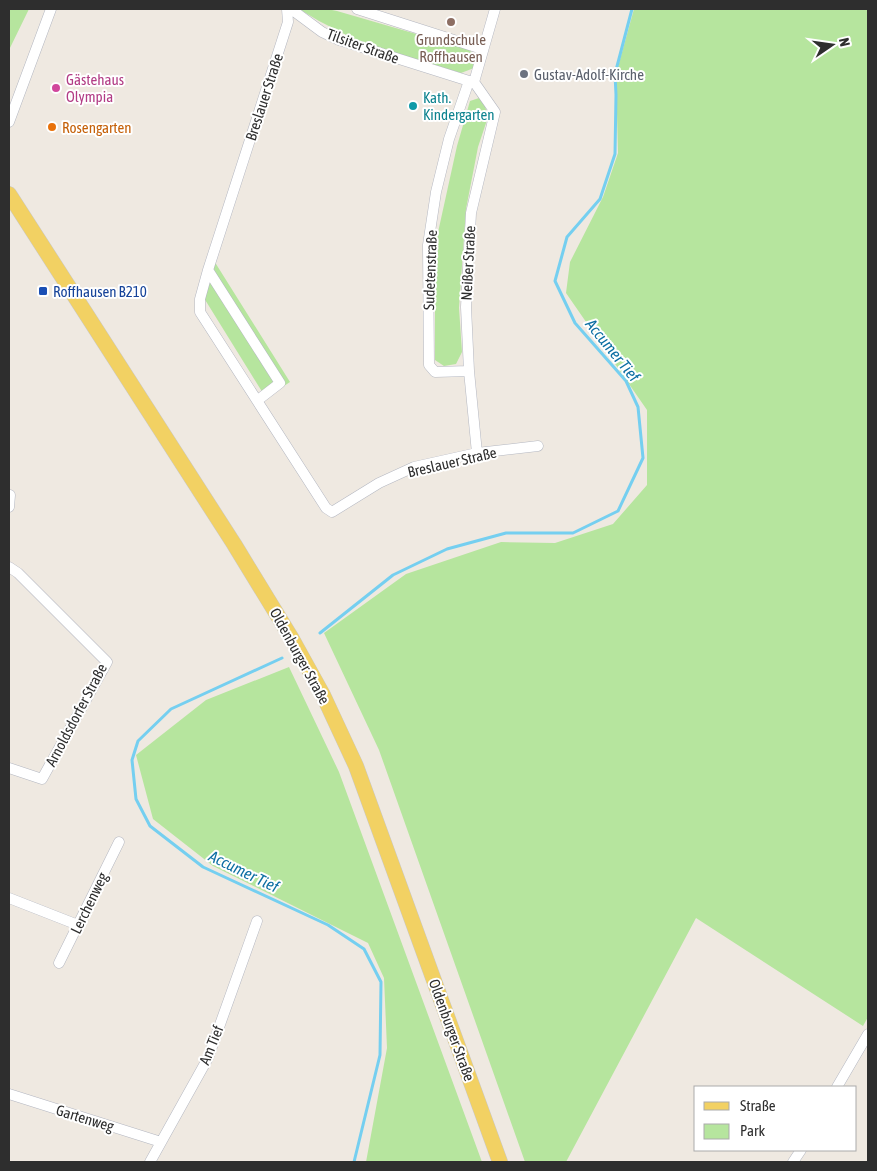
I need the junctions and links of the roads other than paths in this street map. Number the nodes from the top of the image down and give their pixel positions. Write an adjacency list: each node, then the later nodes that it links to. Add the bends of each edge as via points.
1 (51, 9): 8 (street)
2 (287, 9): 12 (street, Breslauer Straße, via 288,22)
3 (291, 9): 7 (street, Tilsiter Straße, via 322,32 339,40)
4 (357, 9): 6 (street)
5 (495, 9): 6 (street)
6 (482, 49): 7 (street)
7 (471, 82): 13 (street, Neißer Straße, via 495,112 471,213 466,308); 13 (street, Sudetenstraße, via 449,138 436,192 428,255 429,365 435,372)
8 (19, 93): 9 (street); 10 (street)
9 (9, 106)
10 (9, 122)
11 (9, 194): 32 (main road, Oldenburger Straße, via 234,544 323,696 356,766)
12 (208, 270): 14 (street, Breslauer Straße, via 200,298 200,312); 14 (street, via 280,383)
13 (470, 371): 16 (street, Neißer Straße)
14 (258, 400): 16 (street, Breslauer Straße, via 326,508 332,512 379,483 414,467)
15 (538, 446): 16 (street, Breslauer Straße)
16 (477, 453)
17 (10, 495): 18 (street)
18 (9, 507)
19 (9, 567): 20 (street, Arnoldsdorfer Straße, via 107,662 42,779)
20 (9, 768)
21 (119, 842): 24 (street, Lerchenweg)
22 (9, 898): 24 (street)
23 (258, 921): 29 (street, Am Tief, via 208,1058)
24 (78, 925): 25 (street, Lerchenweg)
25 (59, 963)
26 (868, 1034): 27 (street)
27 (838, 1086)
28 (9, 1094): 29 (street, Gartenweg)
29 (161, 1142): 31 (street, Am Tief)
30 (800, 1151): 33 (street)
31 (150, 1162)
32 (500, 1162)
33 (793, 1162)

